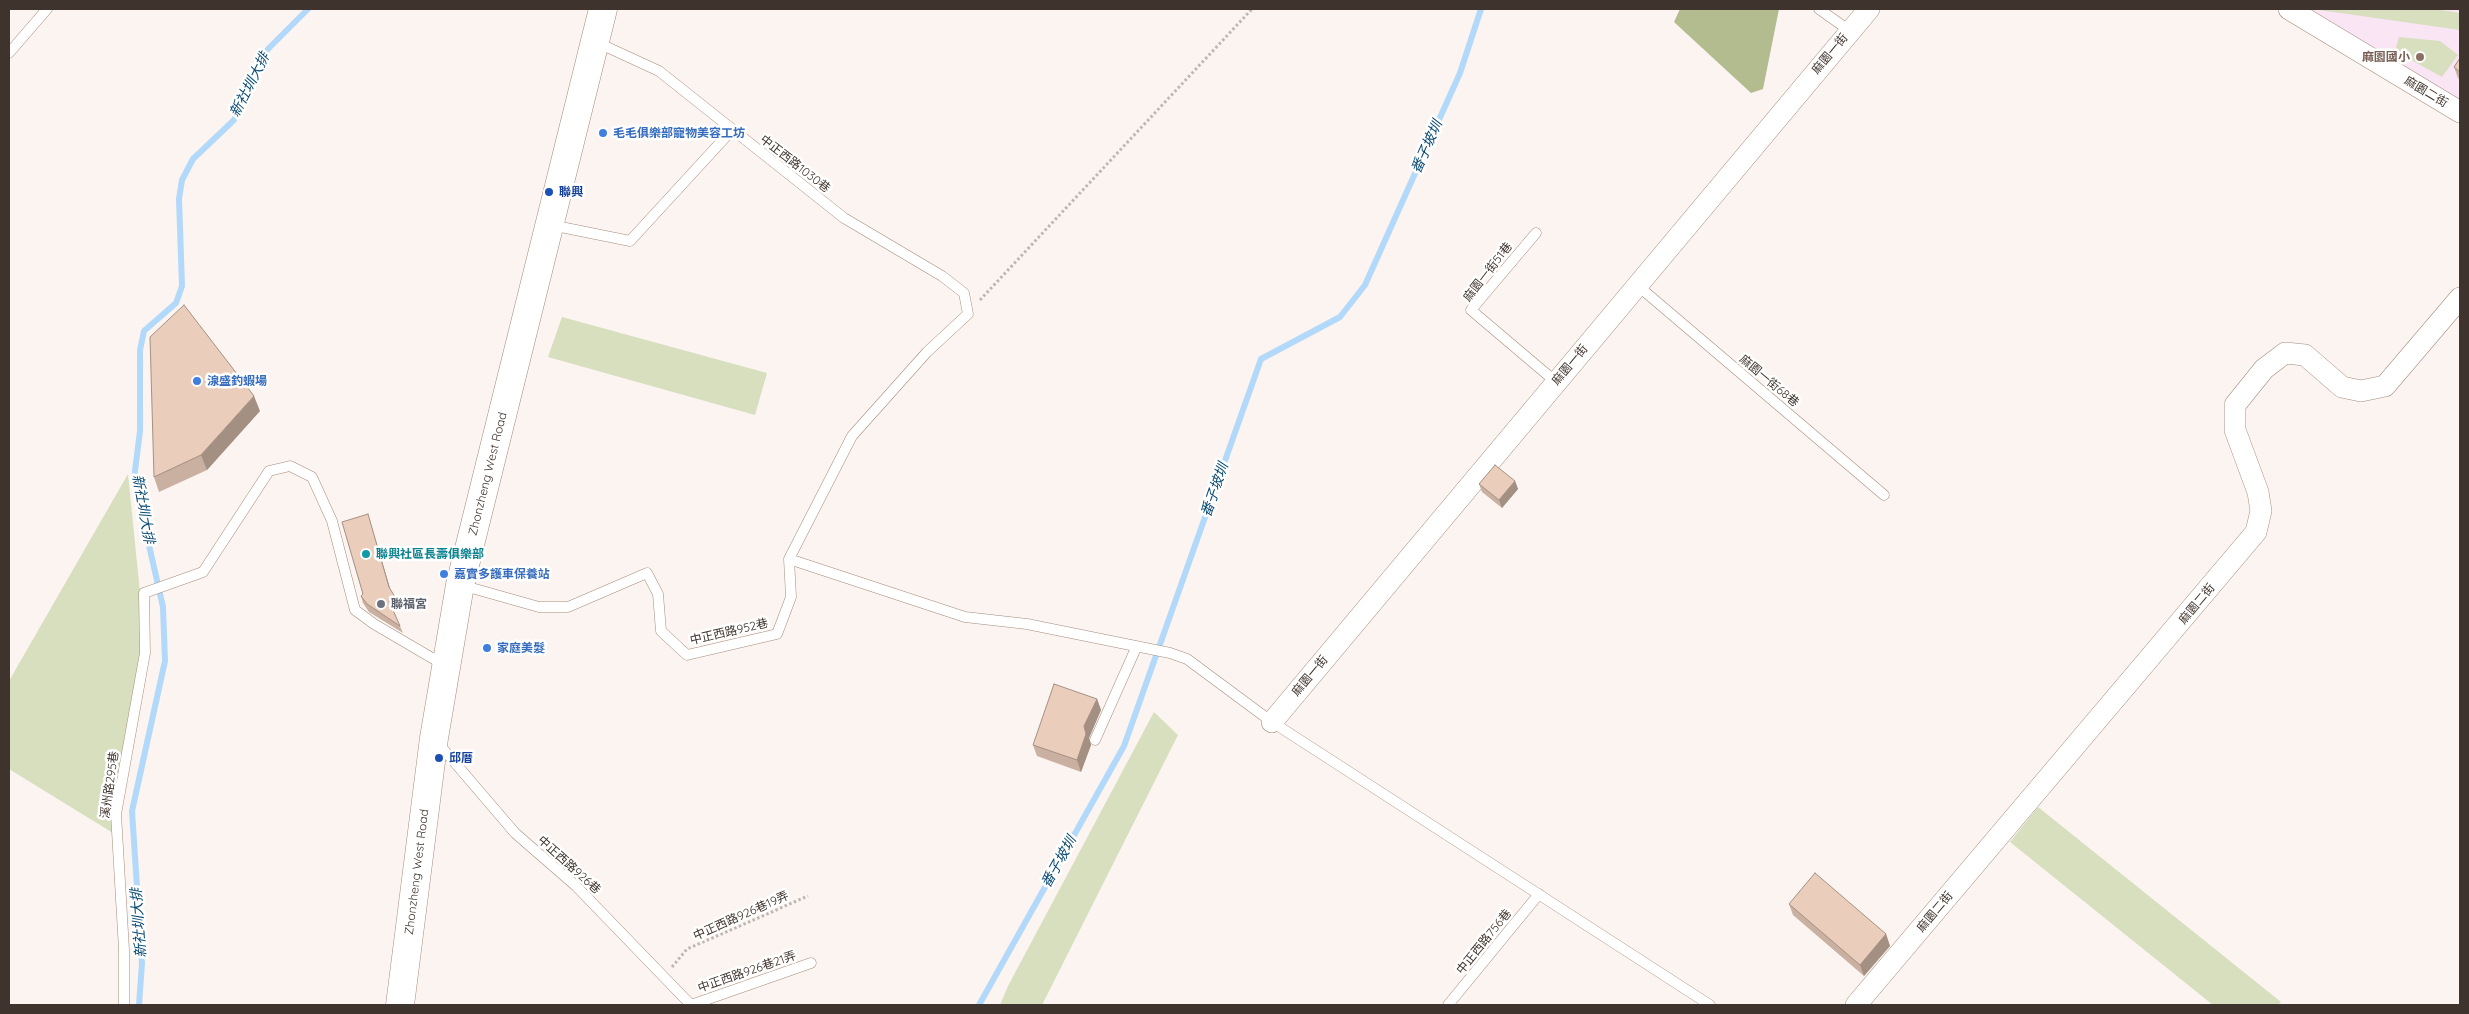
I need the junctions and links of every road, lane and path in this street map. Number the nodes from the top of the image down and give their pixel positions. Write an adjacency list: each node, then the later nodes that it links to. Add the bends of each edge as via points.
1 (47, 9): 9 (lane)
2 (603, 9): 8 (main road, Zhonzheng West Road)
3 (1252, 9): 16 (path)
4 (1819, 9): 7 (lane)
5 (1869, 9): 7 (street, 麻園一街)
6 (2289, 9): 10 (street, 麻園二街)
7 (1850, 31): 14 (street, 麻園一街)
8 (595, 41): 11 (lane, 中正西路1030巷, via 659,71); 12 (main road, Zhonzheng West Road)
9 (9, 53)
10 (2460, 112)
11 (732, 130): 12 (lane, via 630,241); 16 (lane, 中正西路1030巷, via 844,218 942,276 964,293)
12 (549, 225): 20 (main road, Zhonzheng West Road)
13 (1536, 233): 17 (lane, 麻園一街51巷, via 1471,310)
14 (1637, 285): 17 (street, 麻園一街); 18 (lane, 麻園一街68巷)
15 (2460, 298): 35 (street, 麻園二街, via 2385,386 2361,391 2342,387 2305,355 2285,353 2264,369 2235,405 2235,430 2262,511 2256,532)
16 (968, 314): 19 (lane, 中正西路952巷, via 927,352 852,436)
17 (1556, 382): 23 (street, 麻園一街)
18 (1884, 495)
19 (790, 559): 20 (lane, 中正西路952巷, via 791,597 777,634 687,655 661,631 658,594 647,573 568,607 539,607); 21 (lane, via 965,617 1027,624)
20 (460, 585): 22 (main road, Zhonzheng West Road)
21 (1136, 648): 23 (lane, via 1186,659); 25 (lane)
22 (446, 666): 24 (main road, Zhonzheng West Road); 30 (lane, 溪州路295巷, via 355,610 332,521 312,477 290,466 269,472 203,572 144,592 145,653 116,814)
23 (1272, 722): 26 (lane)
24 (434, 738): 29 (lane, 中正西路926巷, via 514,833 576,886); 31 (main road, Zhonzheng West Road)
25 (1095, 740)
26 (1539, 894): 33 (lane, 中正西路756巷); 34 (lane)
27 (808, 896): 29 (path, 中正西路926巷19弄, via 687,949)
28 (811, 963): 32 (lane, 中正西路926巷21弄)
29 (663, 976): 32 (lane, 中正西路926巷)
30 (124, 1005)
31 (400, 1005)
32 (691, 1005)
33 (1448, 1005)
34 (1710, 1005)
35 (1856, 1005)

